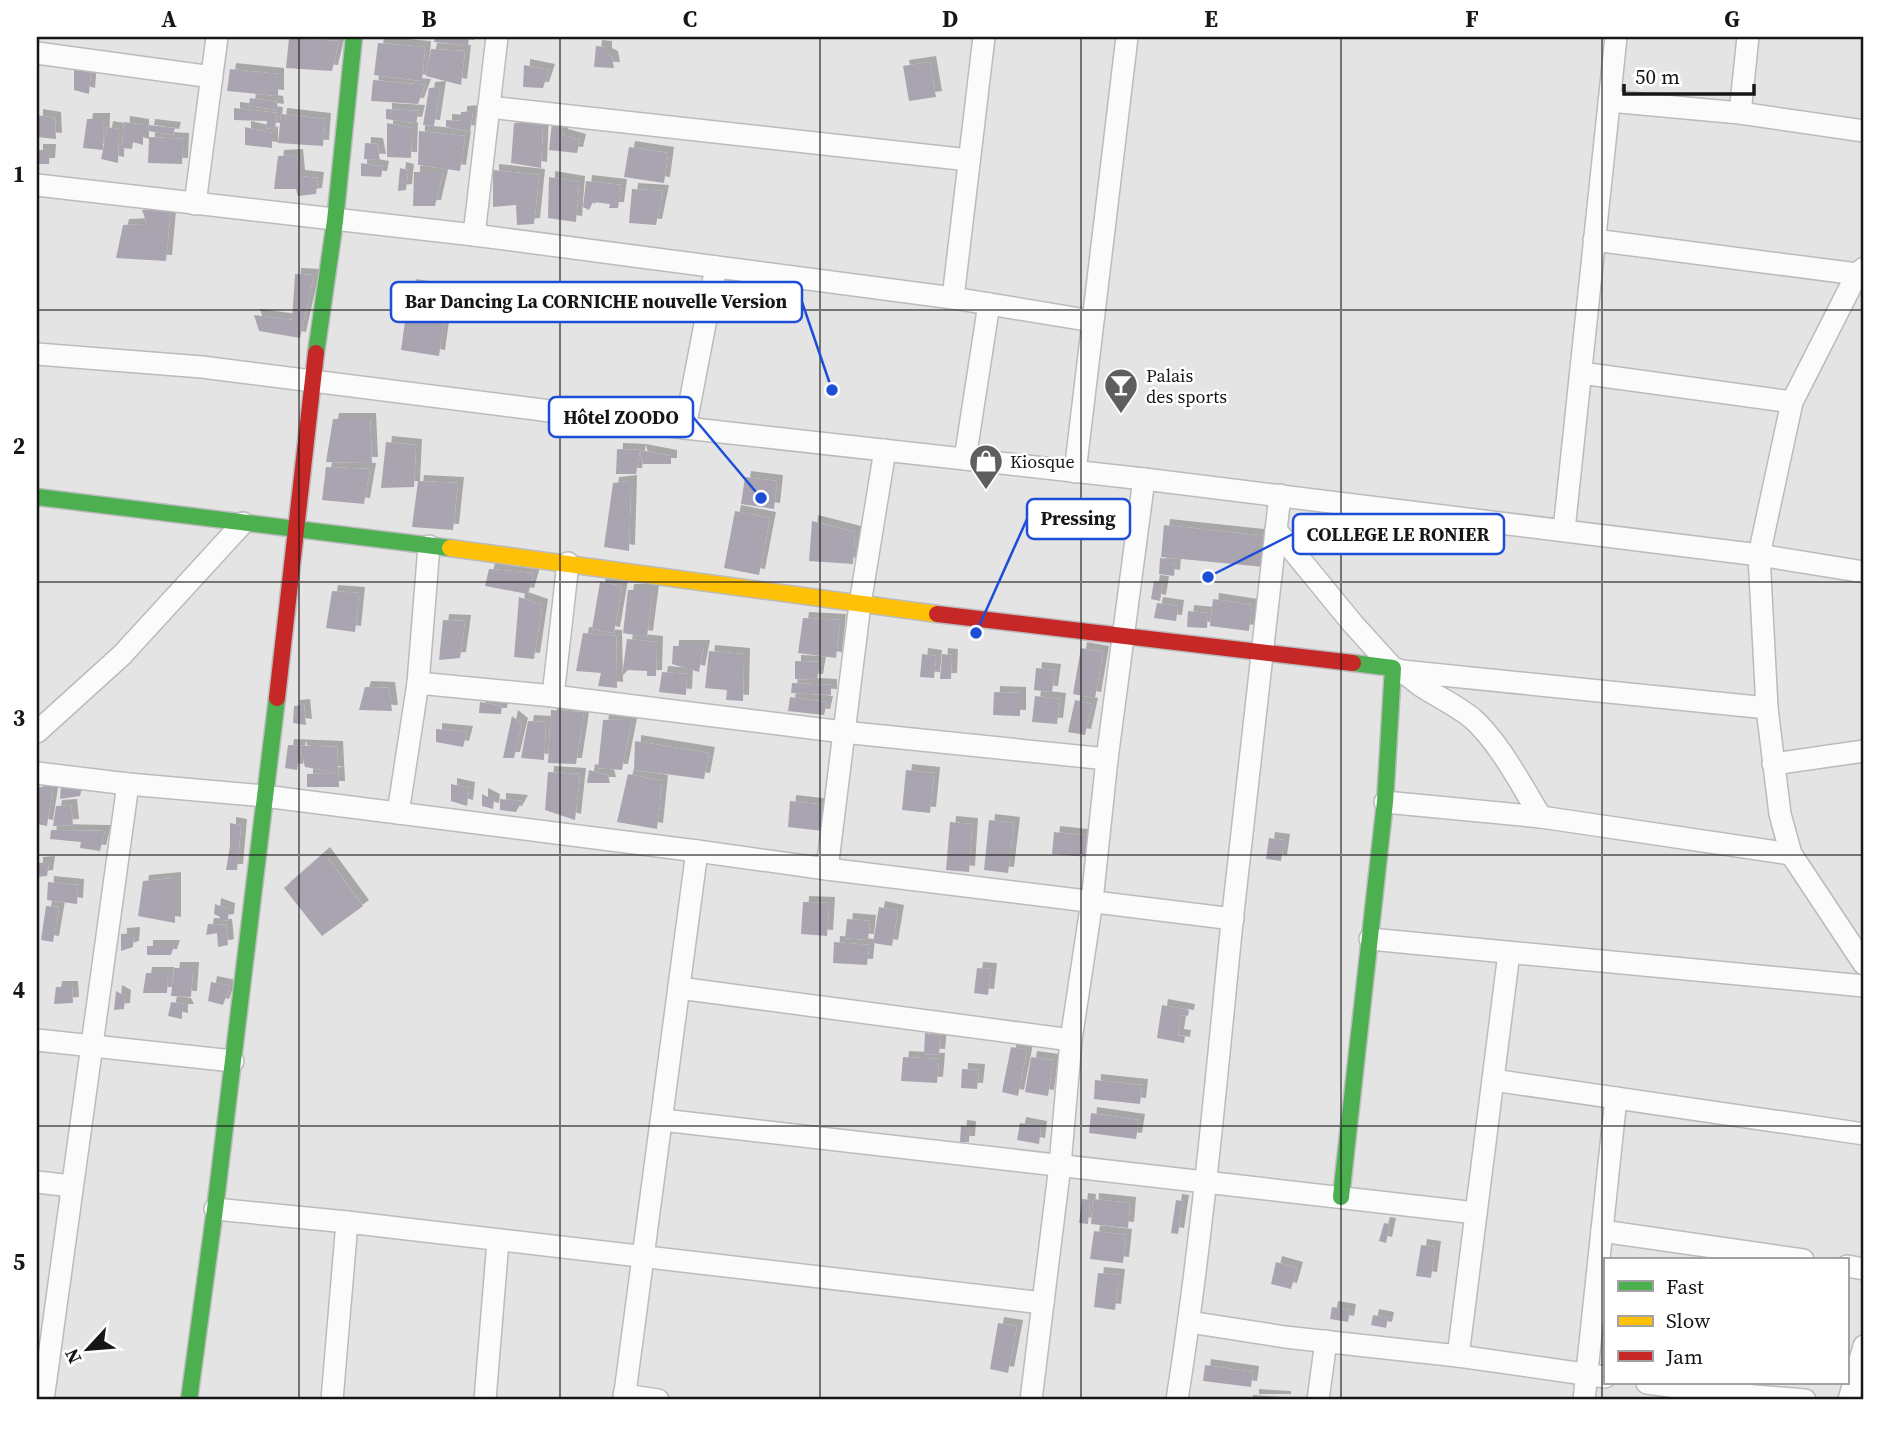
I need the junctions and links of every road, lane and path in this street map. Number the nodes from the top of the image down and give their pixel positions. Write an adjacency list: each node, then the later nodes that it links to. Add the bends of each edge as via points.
1 (217, 37): 9 (street)
2 (354, 37): 17 (street)
3 (497, 37): 11 (street)
4 (984, 37): 14 (street)
5 (1127, 37): 24 (street)
6 (1616, 37): 10 (street)
7 (1748, 37): 12 (street)
8 (37, 53): 9 (street)
9 (212, 77): 16 (street)
10 (1609, 101): 12 (street); 19 (street)
11 (489, 107): 14 (street); 18 (street)
12 (1740, 113): 13 (street)
13 (1864, 131)
14 (969, 160): 22 (street)
15 (37, 185): 16 (street)
16 (195, 204): 17 (street)
17 (335, 220): 18 (street); 27 (street)
18 (474, 236): 20 (street)
19 (1594, 240): 21 (street); 26 (street)
20 (716, 267): 22 (street); 29 (street)
21 (1861, 271): 28 (street)
22 (953, 298): 23 (street)
23 (989, 304): 24 (street); 31 (street)
24 (1092, 321): 32 (street)
25 (37, 354): 27 (street, via 202,367)
26 (1581, 373): 28 (street); 39 (street)
27 (312, 382): 29 (street); 37 (street)
28 (1793, 402): 41 (street)
29 (685, 428): 30 (street)
30 (885, 450): 31 (street); 44 (street)
31 (965, 459): 32 (street)
32 (1075, 472): 33 (street)
33 (1144, 479): 34 (street); 45 (street)
34 (1280, 495): 38 (street); 39 (street)
35 (37, 497): 36 (street)
36 (243, 523): 37 (street); 51 (street, via 122,655)
37 (297, 528): 40 (street); 58 (street)
38 (1276, 530): 46 (street); 47 (street, via 1353,624)
39 (1564, 530): 41 (street)
40 (429, 545): 42 (street); 48 (street)
41 (1759, 555): 43 (street); 50 (street)
42 (568, 563): 44 (street); 49 (street)
43 (1864, 572)
44 (860, 604): 45 (street); 52 (street)
45 (1124, 637): 46 (street); 54 (street)
46 (1262, 652): 47 (street); 66 (street)
47 (1398, 670): 50 (street); 59 (street); 61 (street, via 1473,719 1499,749)
48 (418, 682): 49 (street); 60 (street)
49 (553, 696): 52 (street)
50 (1767, 708): 55 (street)
51 (37, 732)
52 (843, 732): 54 (street); 64 (street)
53 (1864, 751): 55 (street)
54 (1107, 759): 65 (street)
55 (1773, 764): 63 (street)
56 (37, 773): 57 (street)
57 (128, 784): 58 (street); 74 (street)
58 (264, 796): 60 (street); 75 (street)
59 (1385, 802): 61 (street); 67 (street)
60 (398, 813): 62 (street)
61 (1541, 817): 63 (street)
62 (697, 851): 64 (street); 71 (street)
63 (1791, 854): 69 (street)
64 (827, 869): 65 (street)
65 (1091, 901): 66 (street); 73 (street)
66 (1233, 919): 81 (street)
67 (1370, 939): 68 (street); 84 (street)
68 (1509, 953): 70 (street); 76 (street)
69 (1864, 964)
70 (1864, 986)
71 (679, 988): 73 (street); 78 (street)
72 (37, 1040): 74 (street)
73 (1071, 1040): 80 (street)
74 (91, 1046): 75 (street); 83 (street)
75 (233, 1061): 85 (street)
76 (1493, 1080): 77 (street); 86 (street)
77 (1616, 1098): 79 (street); 88 (street)
78 (662, 1120): 80 (street); 90 (street)
79 (1864, 1134)
80 (1060, 1165): 81 (street); 92 (street)
81 (1206, 1181): 84 (street); 93 (street)
82 (37, 1182): 83 (street)
83 (72, 1186): 94 (street)
84 (1341, 1197): 86 (street)
85 (215, 1209): 87 (street); 103 (street)
86 (1476, 1213): 97 (street)
87 (347, 1222): 89 (street); 104 (street)
88 (1602, 1231): 91 (street); 98 (street)
89 (498, 1241): 90 (street); 105 (street)
90 (643, 1257): 92 (street); 101 (street)
91 (1789, 1258)
92 (1043, 1303): 107 (street)
93 (1189, 1322): 95 (street); 108 (street)
94 (45, 1326): 102 (street)
95 (1326, 1341): 97 (street); 109 (street)
96 (1864, 1346): 112 (street)
97 (1458, 1356): 98 (street)
98 (1596, 1376): 110 (street)
99 (1653, 1384): 100 (street)
100 (1731, 1397): 111 (street)
101 (624, 1398): 106 (street)
102 (43, 1400)
103 (189, 1400)
104 (332, 1400)
105 (485, 1400)
106 (658, 1400)
107 (1031, 1400)
108 (1177, 1400)
109 (1318, 1400)
110 (1584, 1400)
111 (1805, 1400)
112 (1849, 1400)

